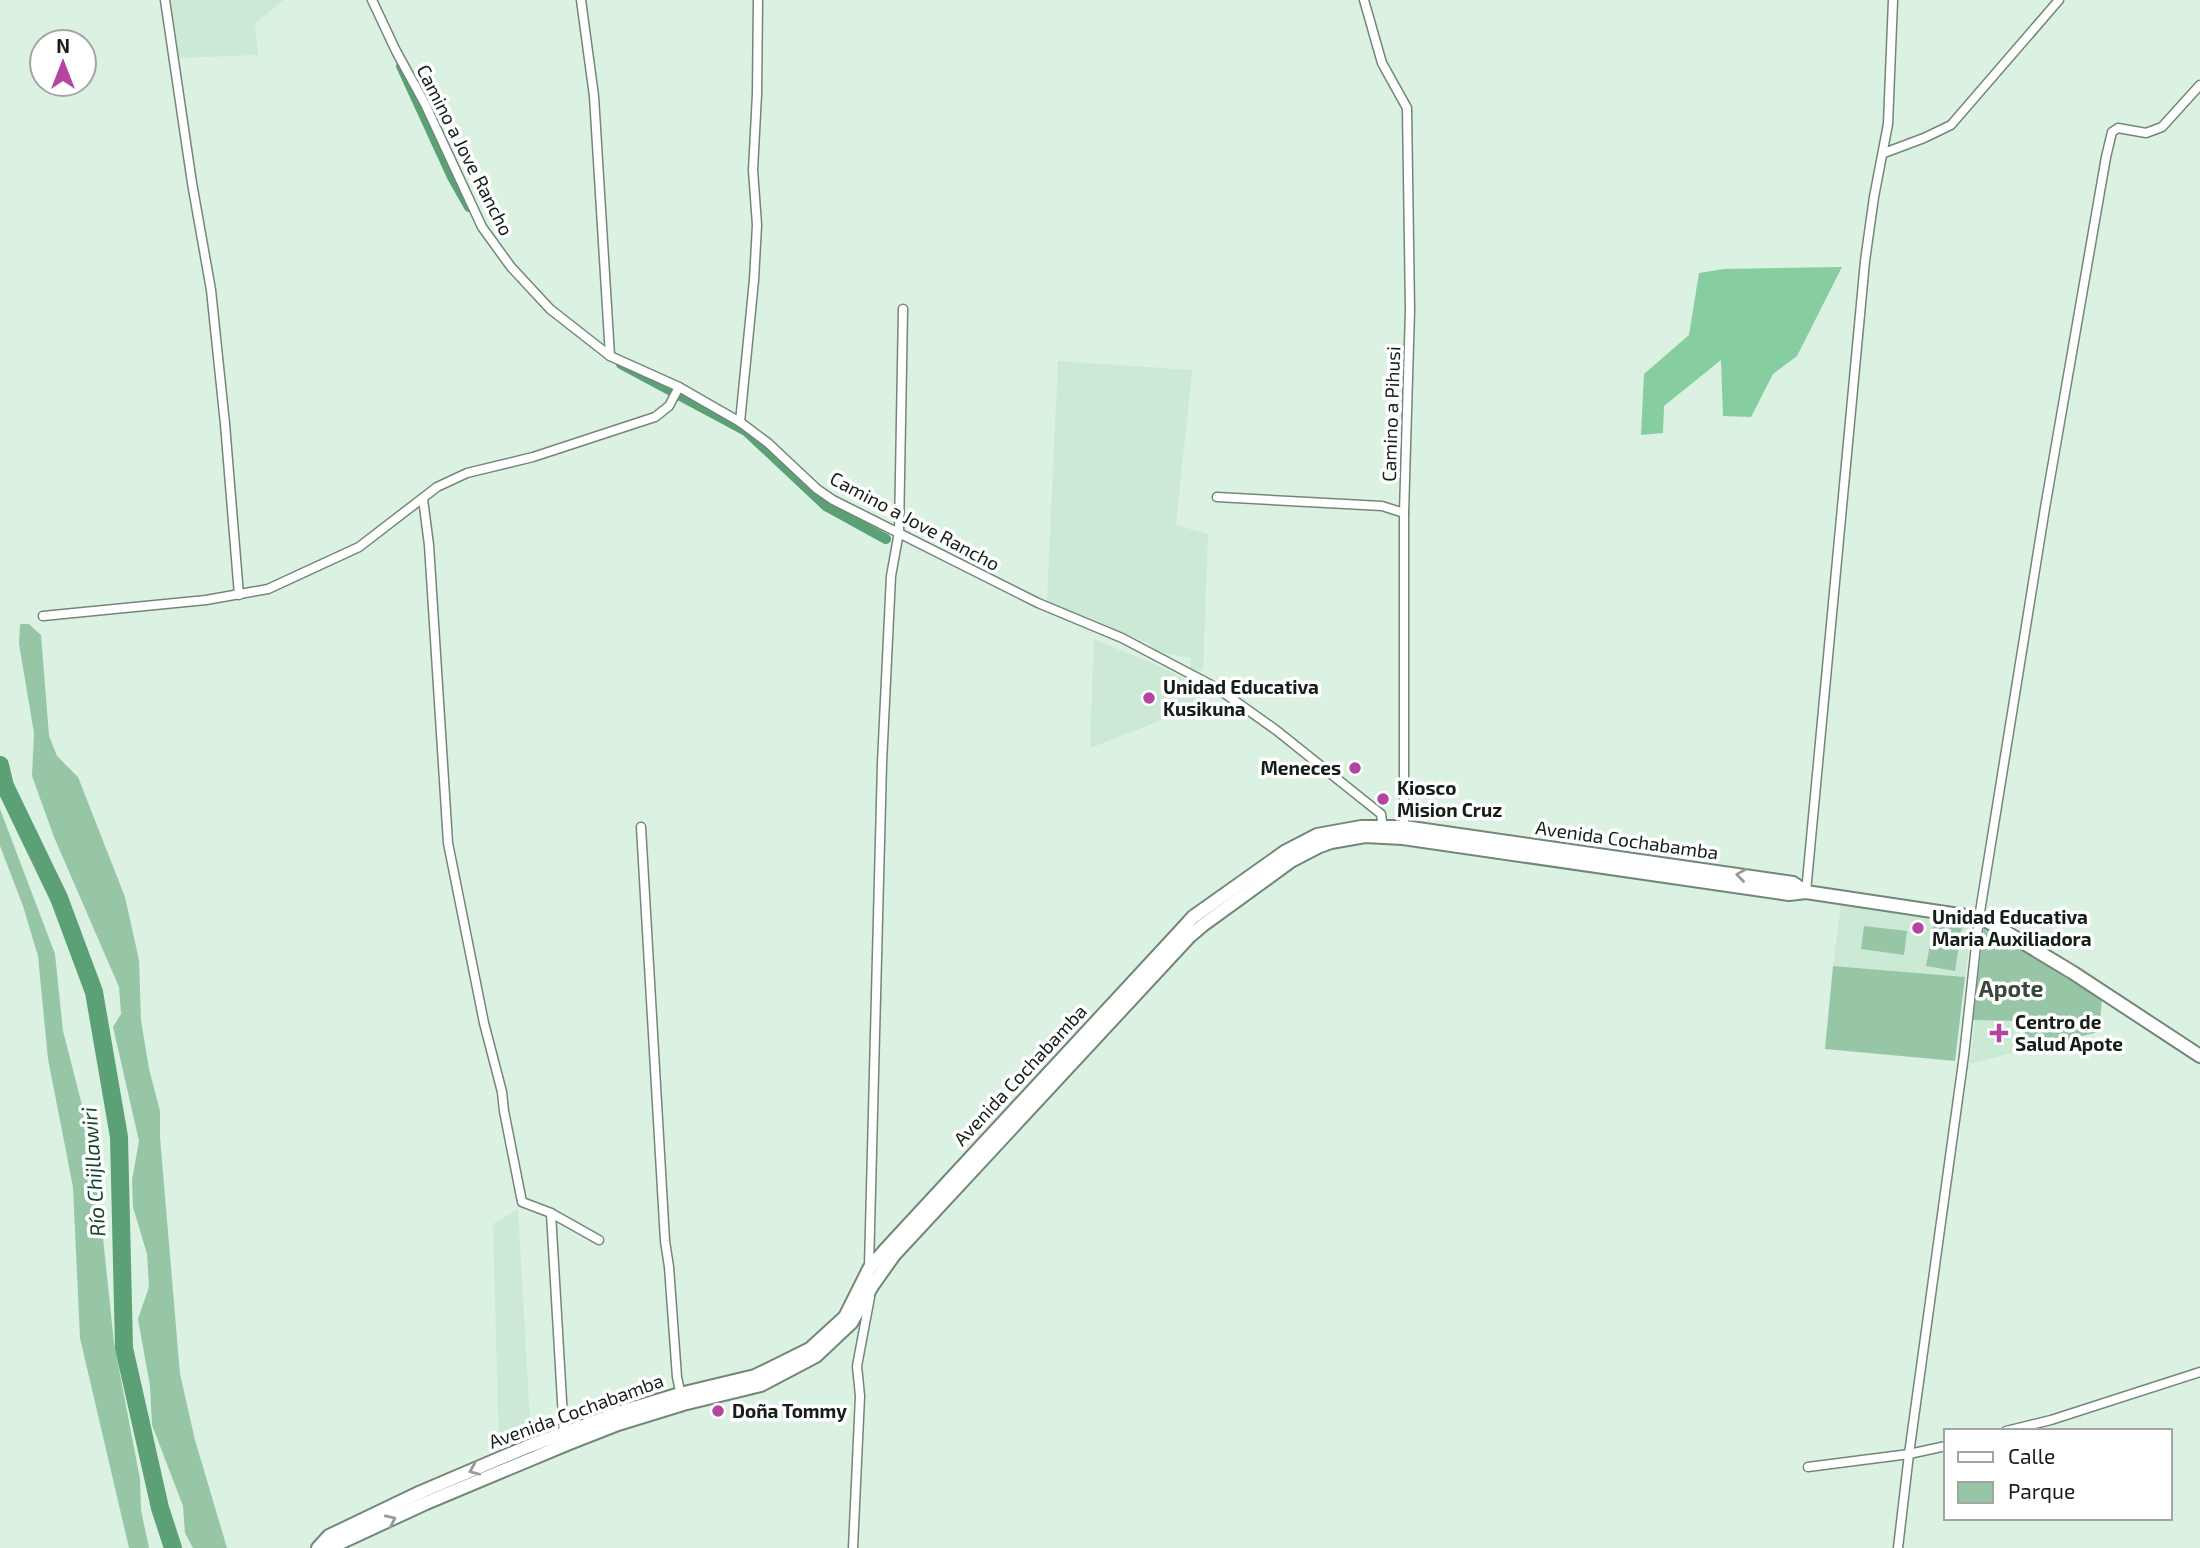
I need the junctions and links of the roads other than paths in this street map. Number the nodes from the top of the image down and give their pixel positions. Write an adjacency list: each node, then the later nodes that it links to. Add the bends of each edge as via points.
1 (165, 0): 18 (street, via 211,290)
2 (372, 0): 11 (street, Camino a Jove Rancho, via 482,227 550,309)
3 (581, 0): 11 (street, via 594,96)
4 (758, 0): 13 (street, via 753,170 757,225)
5 (1364, 0): 16 (street, Camino a Pihusi, via 1382,63 1407,108 1410,310)
6 (1893, 0): 9 (street)
7 (2059, 0): 9 (street, via 1951,125)
8 (2200, 85): 24 (street, via 2162,127 2146,133 2118,128 2112,132 2047,494)
9 (1884, 153): 23 (street, via 1865,261)
10 (903, 309): 17 (street)
11 (610, 355): 12 (street, Camino a Jove Rancho)
12 (679, 387): 13 (street, Camino a Jove Rancho); 15 (street, via 669,407 655,417 533,457 467,473)
13 (740, 422): 17 (street, Camino a Jove Rancho, via 817,489)
14 (1217, 497): 16 (street, via 1382,506)
15 (423, 499): 18 (street, via 359,547 268,589); 26 (street, via 448,842 522,1202)
16 (1404, 513): 22 (street, Camino a Pihusi)
17 (899, 532): 21 (street, Camino a Jove Rancho, via 1217,688 1381,814); 28 (street, via 891,576 882,763)
18 (239, 595): 19 (street)
19 (43, 616)
20 (641, 827): 31 (street, via 665,1241)
21 (1383, 831): 22 (main road, Avenida Cochabamba); 28 (main road, Avenida Cochabamba, via 1335,831 1301,842 1194,917); 29 (main road, Avenida Cochabamba, via 1331,842 1291,861 1189,937 894,1255)
22 (1404, 833): 23 (main road, Avenida Cochabamba, via 1706,876 1793,883)
23 (1806, 892): 24 (main road, Avenida Cochabamba)
24 (1979, 918): 25 (main road, Avenida Cochabamba); 35 (street)
25 (2200, 1056)
26 (551, 1213): 27 (street); 33 (street)
27 (599, 1240)
28 (869, 1269): 29 (street); 31 (main road, Avenida Cochabamba, via 845,1317 810,1349 755,1376)
29 (872, 1286): 31 (main road, Avenida Cochabamba, via 851,1323 816,1356 761,1385); 39 (street, via 857,1366 860,1396)
30 (2200, 1372): 32 (street)
31 (681, 1399): 33 (main road, Avenida Cochabamba)
32 (2014, 1429)
33 (565, 1439): 37 (main road, Avenida Cochabamba, one-way to 37, via 421,1492 329,1536); 38 (main road, Avenida Cochabamba, one-way to 33)
34 (1944, 1446): 35 (street)
35 (1909, 1454): 36 (street); 40 (street)
36 (1808, 1467)
37 (318, 1548)
38 (329, 1548)
39 (853, 1548)
40 (1898, 1548)

